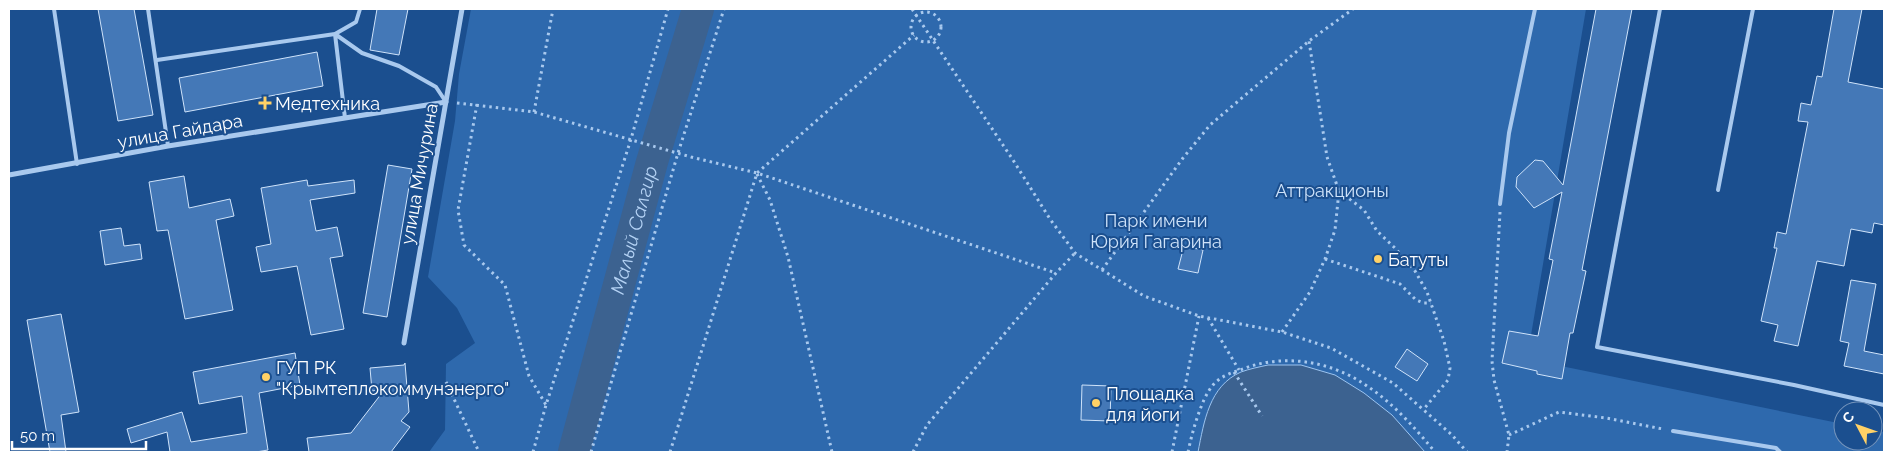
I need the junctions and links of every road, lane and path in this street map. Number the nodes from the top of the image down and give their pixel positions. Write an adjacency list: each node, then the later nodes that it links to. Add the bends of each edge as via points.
1 (54, 9): 26 (lane)
2 (148, 9): 18 (lane)
3 (360, 9): 14 (lane, via 356,22)
4 (462, 9): 19 (street, улица Мичурина)
5 (553, 9): 21 (path)
6 (668, 9): 23 (path)
7 (724, 9): 25 (path)
8 (912, 9): 13 (path)
9 (1353, 9): 17 (path)
10 (1535, 9): 31 (lane, via 1509,133)
11 (1660, 9): 45 (lane, via 1597,347)
12 (1753, 9): 29 (lane)
13 (917, 15): 15 (path, via 911,26); 16 (path); 16 (path, via 927,12 939,19 941,29)
14 (335, 34): 18 (lane); 19 (lane, via 362,53 399,66 436,87); 22 (lane)
15 (914, 35): 16 (path, via 922,41); 27 (path)
16 (934, 39): 32 (path)
17 (1309, 41): 30 (path, via 1327,157); 34 (path, via 1210,125 1182,158)
18 (157, 60): 24 (lane)
19 (446, 102): 20 (path); 22 (street, улица Гайдара); 40 (street, улица Мичурина)
20 (477, 104): 21 (path); 44 (path, via 458,210 464,245 505,285 530,376)
21 (534, 112): 23 (path)
22 (345, 118): 24 (street, улица Гайдара)
23 (631, 139): 25 (path); 44 (path)
24 (168, 146): 26 (street, улица Гайдара)
25 (676, 152): 27 (path); 52 (path)
26 (77, 164): 28 (street, улица Гайдара)
27 (757, 173): 35 (path); 53 (path); 54 (path, via 770,200 788,258)
28 (9, 175)
29 (1718, 190)
30 (1339, 191): 33 (path, via 1335,230); 36 (path, via 1364,210 1377,231 1415,271)
31 (1500, 204): 49 (path, via 1492,361)
32 (1075, 253): 34 (path); 35 (path)
33 (1325, 259): 36 (path, via 1400,284 1416,300); 39 (path, via 1310,292)
34 (1102, 270): 37 (path, via 1144,296)
35 (1056, 273): 55 (path, via 927,425)
36 (1431, 303): 46 (path, via 1450,368 1448,380)
37 (1199, 316): 38 (path); 56 (path)
38 (1207, 317): 39 (path); 41 (path)
39 (1282, 332): 46 (path, via 1331,348 1369,368 1393,383)
40 (404, 344)
41 (1239, 370): 42 (path); 58 (path, via 1268,361 1292,360 1335,368 1383,398)
42 (1234, 372): 47 (path); 57 (path, via 1213,385 1201,408)
43 (446, 382): 50 (path)
44 (546, 405): 51 (path)
45 (1884, 405)
46 (1423, 410): 59 (path)
47 (1262, 416)
48 (1673, 432): 49 (path, via 1559,412); 61 (lane, via 1776,448)
49 (1509, 434): 60 (path)
50 (479, 452)
51 (533, 452)
52 (591, 452)
53 (670, 452)
54 (832, 452)
55 (913, 452)
56 (1172, 452)
57 (1188, 452)
58 (1435, 452)
59 (1467, 452)
60 (1507, 452)
61 (1780, 452)

